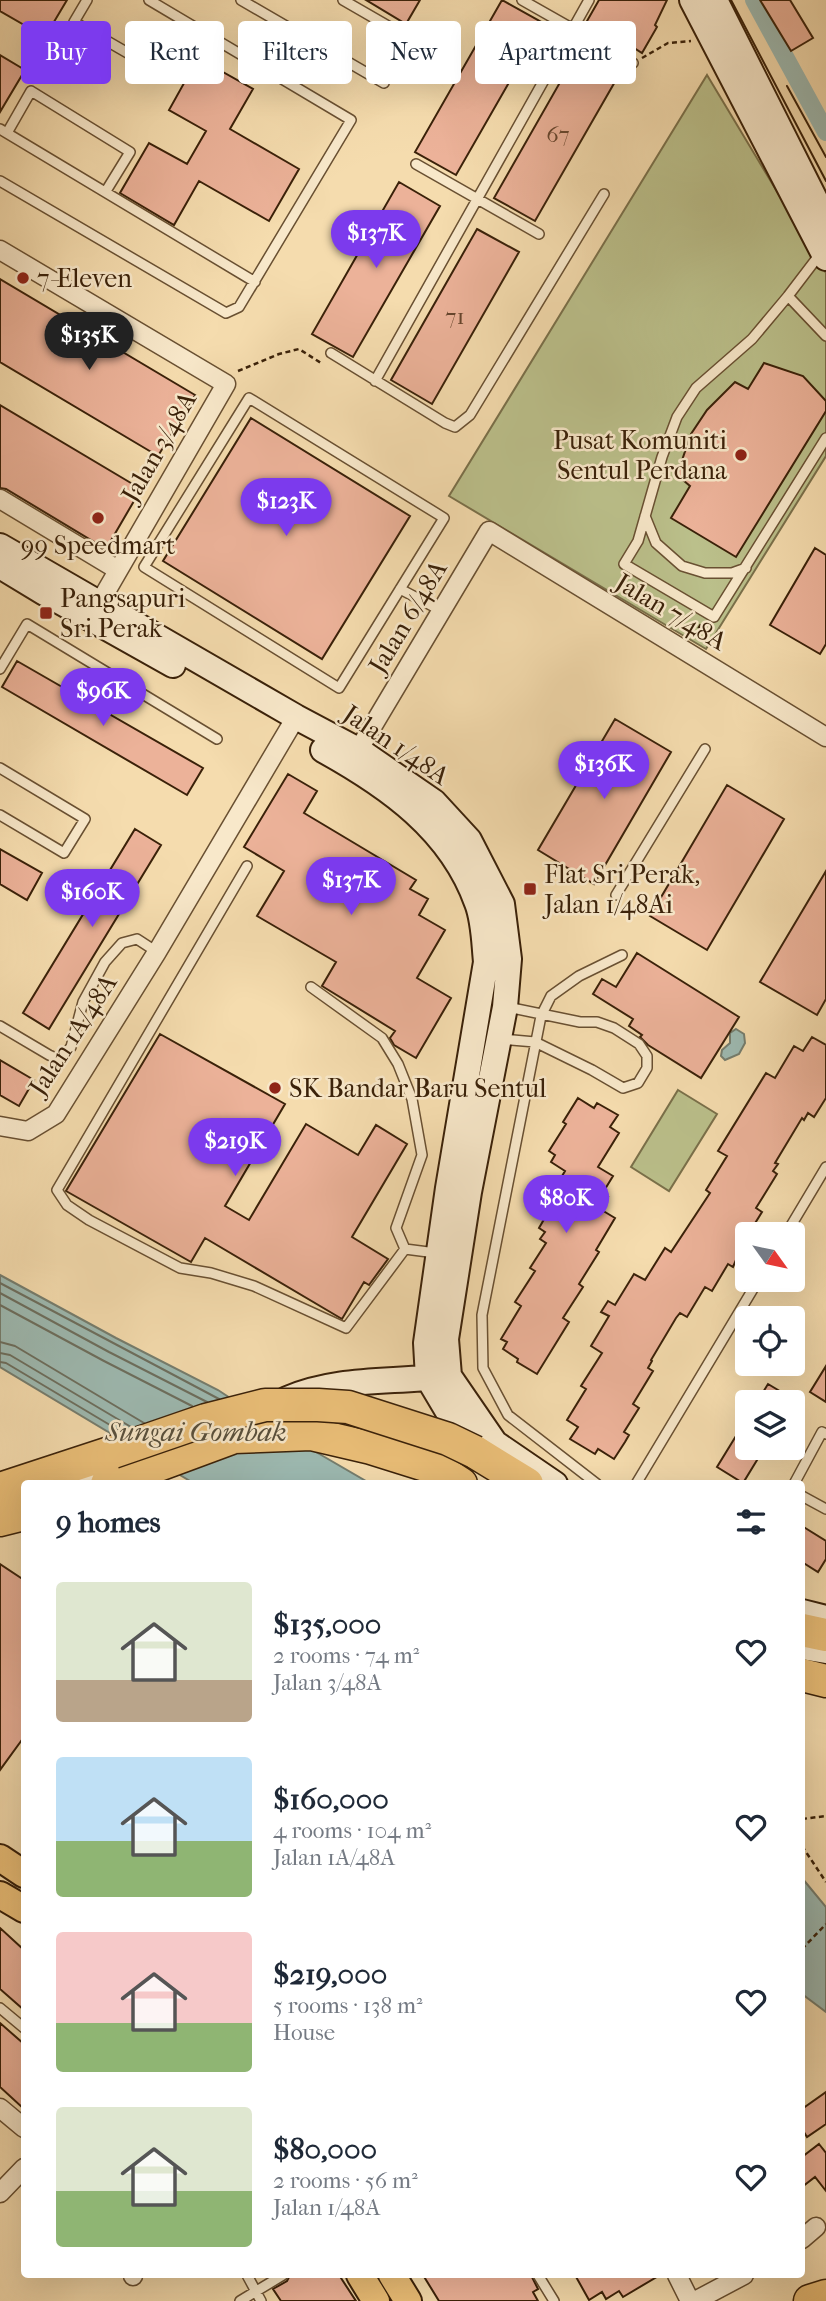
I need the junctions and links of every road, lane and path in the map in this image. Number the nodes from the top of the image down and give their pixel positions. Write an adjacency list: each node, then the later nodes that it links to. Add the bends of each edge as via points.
1 (87, 0): 15 (lane, via 74,22)
2 (149, 0): 9 (lane)
3 (241, 0): 17 (lane)
4 (522, 0): 11 (lane)
5 (589, 0): 12 (lane)
6 (692, 0): 13 (main road)
7 (715, 0): 25 (main road)
8 (348, 1): 10 (lane)
9 (184, 21)
10 (382, 21)
11 (559, 21)
12 (577, 21)
13 (712, 40): 16 (path, via 668,43); 28 (main road)
14 (224, 45): 29 (lane, via 351,120)
15 (125, 51)
16 (636, 62)
17 (366, 73)
18 (542, 84): 24 (lane)
19 (3, 131): 22 (lane); 22 (lane, via 31,91 130,152)
20 (416, 164): 24 (lane)
21 (0, 181): 29 (lane, via 226,313 239,307)
22 (106, 191): 29 (lane)
23 (604, 194): 33 (lane, via 470,415 456,427)
24 (477, 199): 26 (lane); 33 (lane)
25 (826, 222)
26 (539, 234)
27 (0, 250): 34 (street, Jalan 3/48A)
28 (825, 252): 30 (lane)
29 (255, 282)
30 (788, 296): 31 (lane); 37 (lane, via 752,339 696,388 677,417)
31 (826, 336)
32 (331, 353): 33 (lane); 34 (path, via 323,364 299,349 292,350 243,368)
33 (375, 381)
34 (226, 384): 42 (street, Jalan 3/48A)
35 (826, 438): 41 (lane)
36 (0, 499): 42 (street)
37 (645, 516): 41 (lane, via 656,544 682,566 705,573); 46 (lane, via 638,541 624,564)
38 (489, 531): 45 (street, Jalan 6/48A); 47 (street, Jalan 7/48A)
39 (0, 546): 44 (main road, Jalan 1/48A)
40 (0, 566): 44 (main road, Jalan 1/48A)
41 (746, 568): 46 (lane, via 715,617)
42 (118, 570): 44 (street, Jalan 3/48A)
43 (400, 589): 43 (lane, via 339,688 144,567 249,398 444,518); 45 (lane)
44 (95, 610): 49 (main road, Jalan 1/48A)
45 (442, 611): 53 (street, Jalan 6/48A)
46 (707, 613): 47 (path)
47 (685, 651): 50 (street, Jalan 7/48A)
48 (0, 669): 51 (lane, via 27,624)
49 (292, 723): 53 (main road, Jalan 1/48A); 58 (street, Jalan 1A/48A)
50 (826, 737)
51 (217, 738)
52 (705, 749): 57 (lane)
53 (354, 757): 61 (main road, Jalan 1/48A, via 434,802 469,841 502,904 509,959); 70 (main road, Jalan 1/48A, via 428,824 456,861 477,903 484,931 486,962)
54 (0, 768): 55 (lane, via 85,819 64,853)
55 (0, 815)
56 (247, 866): 69 (lane, via 57,1190 67,1205 89,1220 180,1268 254,1286 346,1328)
57 (616, 895)
58 (157, 952): 63 (lane, via 137,939 122,943 105,962 83,1002 71,1047 60,1060); 66 (street, Jalan 1A/48A, via 56,1114 28,1131)
59 (622, 954): 62 (lane, via 551,996)
60 (311, 987): 69 (lane, via 382,1038 412,1099 422,1154 396,1228)
61 (505, 1007): 62 (lane); 64 (main road, Jalan 1/48A)
62 (541, 1016): 65 (lane); 65 (lane, via 614,1028 639,1044 647,1056 647,1068 638,1083 623,1088)
63 (0, 1026)
64 (498, 1038): 65 (lane); 72 (main road, Jalan 1/48A)
65 (535, 1042): 81 (lane, via 482,1315 483,1368 508,1415)
66 (0, 1126)
67 (826, 1167): 68 (lane)
68 (793, 1222)
69 (405, 1249): 70 (lane)
70 (438, 1253): 72 (main road, Jalan 1/48A, via 426,1343)
71 (751, 1292): 82 (lane)
72 (438, 1377): 75 (main road, bridge, via 354,1381 299,1393); 78 (main road, Jalan 1/48A, via 477,1461); 80 (main road, Jalan 1/48A, via 495,1443)
73 (826, 1434): 83 (lane, via 822,1432)
74 (27, 1480): 79 (highway, bridge, via 265,1405 348,1407 448,1439)
75 (93, 1480)
76 (96, 1480): 77 (highway, via 234,1437 311,1434 438,1469)
77 (455, 1480)
78 (504, 1480)
79 (520, 1480)
80 (549, 1480)
81 (592, 1480)
82 (638, 1480)
83 (796, 1480)
84 (21, 1482): 85 (highway, bridge)
85 (0, 1489)
86 (21, 1495): 88 (main road)
87 (805, 1498): 89 (lane)
88 (0, 1499)
89 (826, 1509)
90 (21, 1515): 91 (highway)
91 (0, 1520)
92 (805, 1613): 93 (main road)
93 (826, 1618)
94 (805, 1630): 95 (highway)
95 (826, 1635)
96 (805, 1648): 97 (main road)
97 (826, 1651)
98 (805, 1676): 99 (highway)
99 (826, 1681)
100 (826, 1816): 101 (path)
101 (805, 1819)
102 (805, 1850): 105 (path)
103 (0, 1858): 104 (main road)
104 (21, 1872)
105 (826, 1882)
106 (0, 1895): 107 (main road)
107 (21, 1907)
108 (826, 1924): 109 (path)
109 (805, 1946)
110 (0, 2008): 111 (lane)
111 (21, 2026)
112 (0, 2108): 113 (street)
113 (21, 2126)
114 (21, 2171): 115 (street)
115 (0, 2193)
116 (249, 2278): 123 (lane)
117 (278, 2278): 123 (lane)
118 (362, 2278): 127 (main road)
119 (394, 2278): 128 (main road)
120 (540, 2278): 129 (lane)
121 (679, 2278): 130 (street)
122 (738, 2278): 130 (street)
123 (256, 2291): 125 (lane); 126 (lane)
124 (826, 2296): 131 (highway)
125 (240, 2301)
126 (261, 2301)
127 (376, 2301)
128 (408, 2301)
129 (554, 2301)
130 (692, 2301)
131 (810, 2301)

